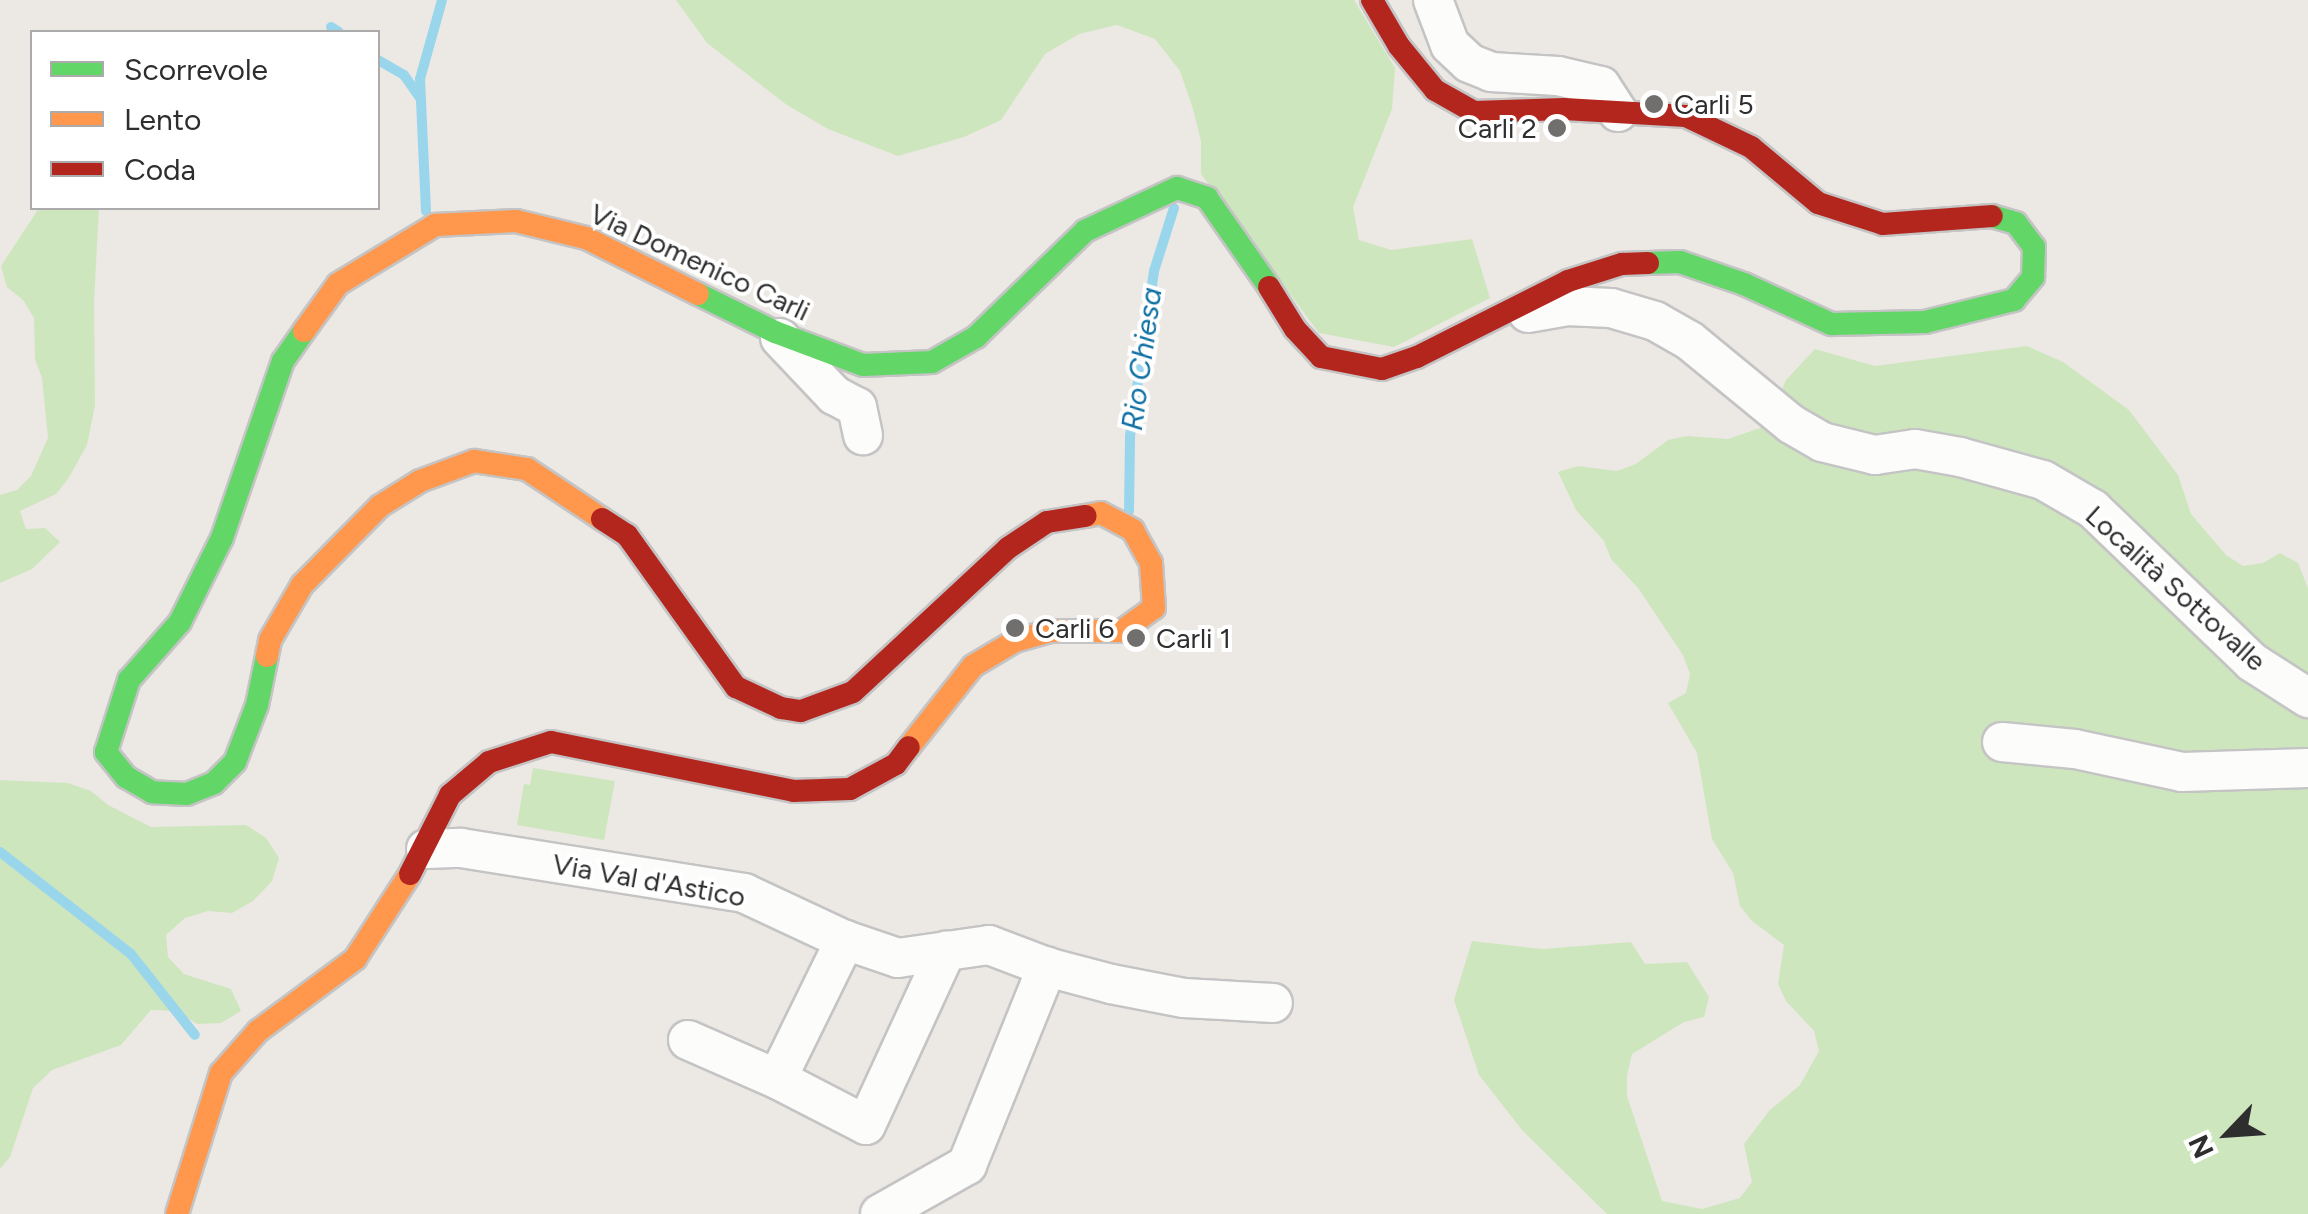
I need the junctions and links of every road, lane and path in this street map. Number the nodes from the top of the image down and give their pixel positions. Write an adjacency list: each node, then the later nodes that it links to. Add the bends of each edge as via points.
1 (1372, 0): 3 (street, Via Domenico Carli, via 1435,90 1474,112)
2 (1433, 0): 3 (street, via 1450,46 1469,63 1491,72 1600,86)
3 (1618, 112): 4 (street, Via Domenico Carli, via 1686,116 1751,147 1818,203 1883,224 2002,217 2027,234 2036,262 2033,277 2014,300 1925,322 1831,324 1680,262 1622,264 1568,281)
4 (1491, 319): 5 (street, Via Domenico Carli, via 1382,369 1322,357 1295,329 1207,198 1177,188 1085,231 976,338 932,362 863,365); 7 (street, Località Sottovalle, via 1566,306 1611,308 1690,341 1790,424 1822,442 1876,455 1915,449 2043,480 2093,508 2252,662)
5 (775, 332): 6 (street, via 834,395 857,407); 10 (street, Via Domenico Carli, via 586,238 516,221 434,224 338,284 284,361 222,538 180,622 129,680 106,752 126,778 152,792 188,794 214,783 235,762 257,705 270,640 302,584 380,506 474,461 527,469 627,535 736,687 780,708 801,711 854,692 1008,548 1048,522 1101,513 1133,530 1151,563 1154,608 1122,631 1051,631 1015,640 974,666 896,764 850,789 793,790 551,742 489,762 450,794)
6 (863, 435)
7 (2308, 698)
8 (2002, 742): 9 (street, via 2075,749 2182,772)
9 (2308, 768)
10 (426, 849): 11 (street, Via Val d'Astico, via 461,848 744,893); 17 (street, via 356,958 258,1031 220,1073)
11 (846, 940): 12 (street, Via Val d'Astico, via 898,958); 16 (street)
12 (946, 951): 13 (street, Via Val d'Astico, via 989,945); 16 (street, via 866,1125)
13 (1047, 968): 14 (street, Via Val d'Astico, via 1184,998); 18 (street, via 967,1165)
14 (1272, 1003)
15 (688, 1040): 16 (street)
16 (777, 1079)
17 (177, 1214)
18 (880, 1214)

